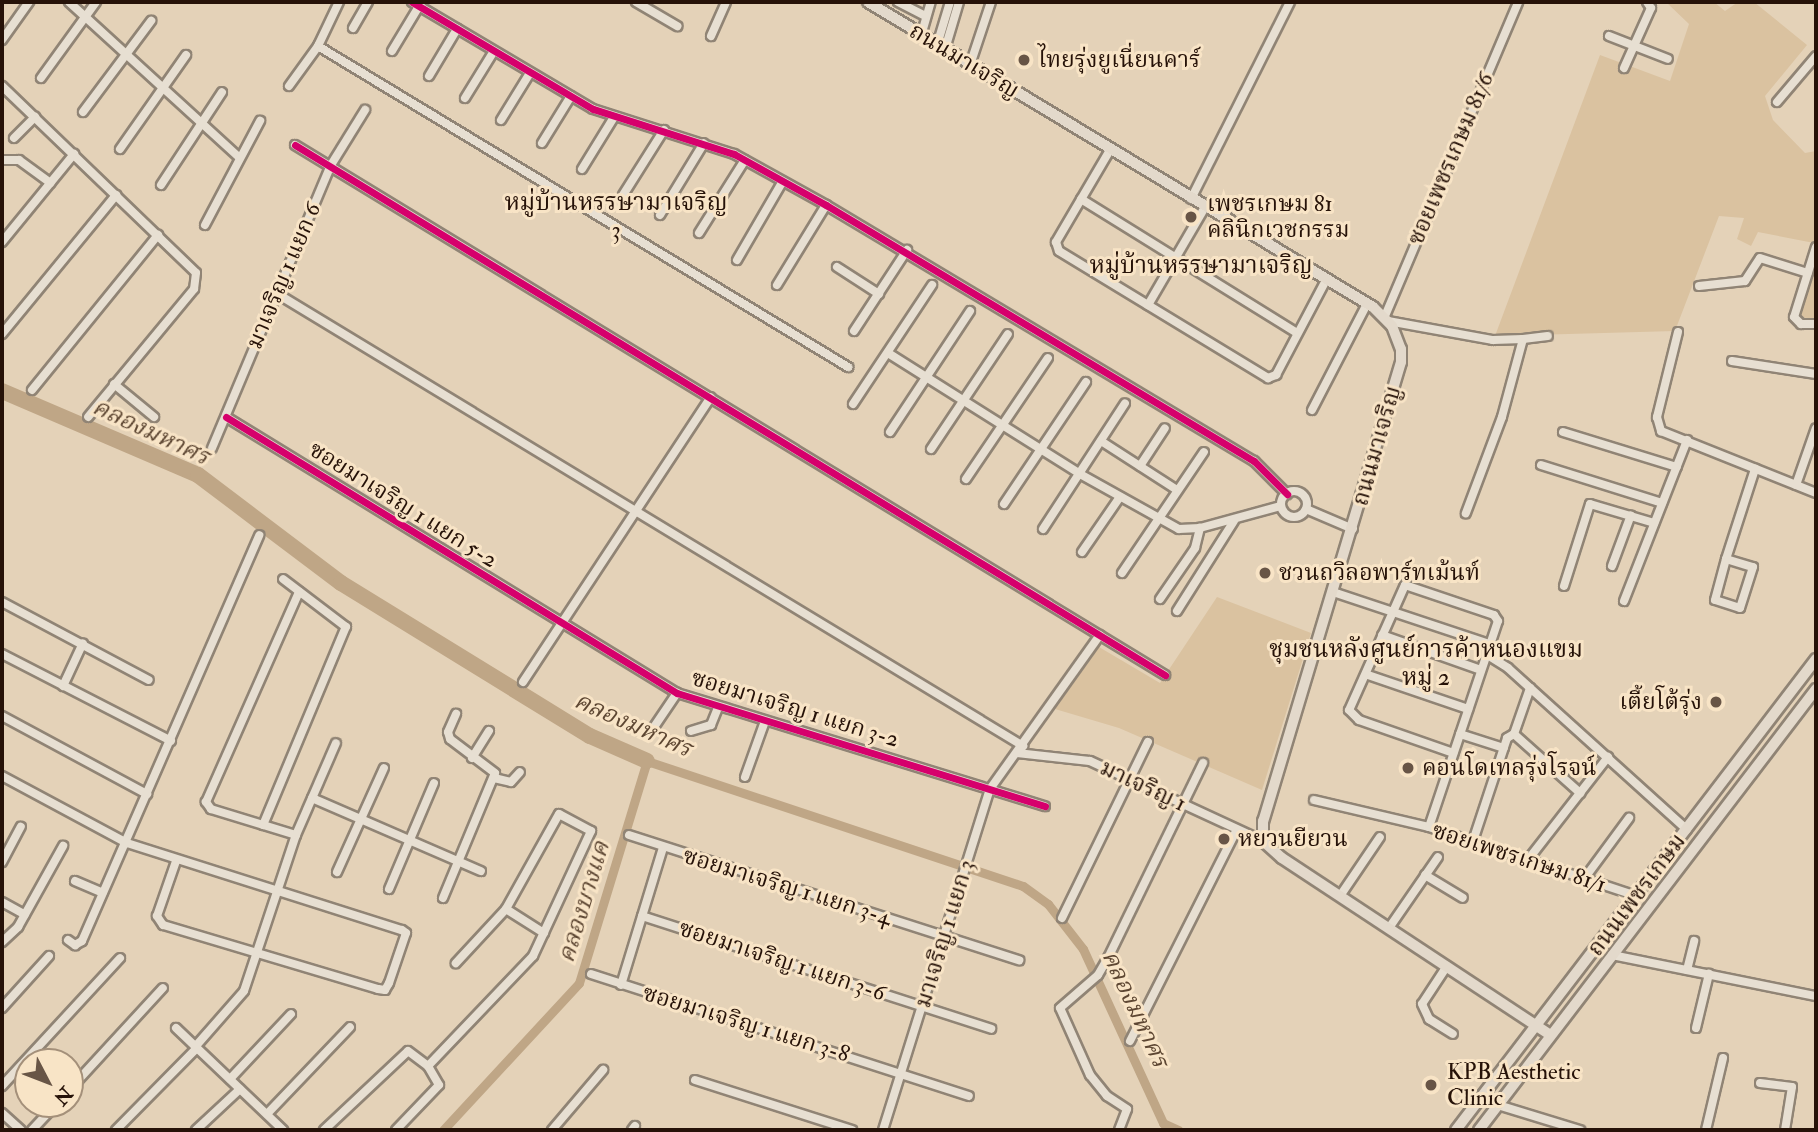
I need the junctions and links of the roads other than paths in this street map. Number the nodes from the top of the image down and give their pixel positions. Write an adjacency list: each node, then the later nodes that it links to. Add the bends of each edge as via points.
1 (29, 2): 27 (street)
2 (69, 2): 19 (street)
3 (96, 2): 19 (street)
4 (339, 2): 28 (street)
5 (368, 2): 22 (street)
6 (636, 2): 21 (street)
7 (726, 2): 24 (street)
8 (868, 2): 25 (main road, ถนนมาเจริญ)
9 (898, 2): 18 (street)
10 (930, 2): 18 (street)
11 (950, 2): 29 (street)
12 (959, 2): 29 (street)
13 (990, 2): 37 (street)
14 (1290, 2): 75 (street)
15 (1518, 2): 98 (street, ซอยเพชรเกษม 81/6)
16 (1647, 2): 30 (street, via 1651,8)
17 (418, 3): 23 (street); 31 (street)
18 (926, 16): 25 (street)
19 (86, 17): 33 (street); 41 (street)
20 (150, 21): 33 (street)
21 (677, 26)
22 (353, 28)
23 (457, 29): 32 (street); 40 (street)
24 (711, 36)
25 (921, 36): 29 (main road, ถนนมาเจริญ)
26 (1609, 36): 30 (street)
27 (2, 40)
28 (318, 46): 43 (street); 110 (street)
29 (941, 47): 37 (main road, ถนนมาเจริญ)
30 (1634, 47): 36 (street); 38 (street)
31 (392, 51)
32 (494, 51): 39 (street); 47 (street)
33 (128, 52): 44 (street); 50 (street)
34 (186, 55): 44 (street)
35 (1816, 56): 48 (street)
36 (1668, 59)
37 (970, 65): 62 (main road, ถนนมาเจริญ)
38 (1624, 68)
39 (530, 73): 46 (street); 53 (street)
40 (429, 76)
41 (41, 78)
42 (2, 86): 51 (street)
43 (289, 86)
44 (164, 87): 55 (street); 61 (street)
45 (222, 92): 55 (street)
46 (571, 96): 52 (street); 59 (street)
47 (465, 98)
48 (1777, 102)
49 (365, 110): 67 (street, มาเจริญ 1 แยก 6)
50 (83, 112)
51 (35, 117): 57 (street); 63 (street)
52 (614, 117): 56 (street); 68 (street)
53 (501, 120)
54 (260, 121): 64 (street)
55 (200, 123): 64 (street); 71 (street)
56 (664, 130): 58 (street); 73 (street)
57 (14, 138)
58 (704, 142): 66 (street); 78 (street)
59 (542, 143)
60 (295, 145): 67 (street)
61 (120, 149)
62 (1110, 150): 74 (street); 75 (main road, ถนนมาเจริญ)
63 (74, 155): 70 (street); 72 (street)
64 (239, 157): 79 (street)
65 (2, 160): 70 (street, via 19,160)
66 (745, 160): 69 (street); 80 (street)
67 (331, 165): 93 (street, มาเจริญ 1 แยก 6); 116 (street)
68 (582, 169)
69 (783, 181): 76 (street); 86 (street)
70 (51, 183): 82 (street)
71 (161, 185)
72 (116, 195): 81 (street); 103 (street)
73 (623, 195)
74 (1081, 199): 85 (street); 96 (street, via 1056,246)
75 (1191, 199): 77 (main road, ถนนมาเจริญ)
76 (827, 205): 84 (street); 90 (street)
77 (1205, 207): 85 (street); 89 (main road, ถนนมาเจริญ)
78 (660, 215)
79 (205, 225)
80 (699, 233)
81 (158, 235): 114 (street, via 196,273 197,282); 115 (street)
82 (2, 242)
83 (1816, 247): 88 (street)
84 (907, 250): 94 (street); 144 (street, via 1254,461)
85 (1176, 258): 96 (street); 102 (street)
86 (737, 260)
87 (837, 267): 94 (street)
88 (1808, 273): 92 (street, via 1760,258 1745,281); 99 (street, via 1796,321)
89 (1326, 280): 95 (main road, ถนนมาเจริญ); 102 (street)
90 (777, 285)
91 (932, 285): 107 (street)
92 (1699, 286)
93 (276, 293): 123 (street, มาเจริญ 1 แยก 6); 150 (street)
94 (879, 294): 100 (street)
95 (1367, 304): 98 (main road, ถนนมาเจริญ); 120 (street)
96 (1148, 305): 102 (street, via 1268,378 1276,375)
97 (970, 311): 112 (street)
98 (1387, 318): 106 (street, via 1493,340); 158 (main road, ถนนมาเจริญ, via 1398,337 1401,362)
99 (1816, 324)
100 (854, 331)
101 (1678, 332): 129 (street, via 1657,417 1661,431)
102 (1297, 333)
103 (2, 334)
104 (1008, 334): 117 (street)
105 (1548, 336): 106 (street)
106 (1523, 339): 151 (street, via 1502,417)
107 (888, 353): 112 (street); 119 (street)
108 (1048, 358): 124 (street)
109 (1732, 361): 111 (street)
110 (848, 366)
111 (1816, 374)
112 (926, 378): 117 (street); 127 (street)
113 (1086, 382): 131 (street)
114 (114, 384): 121 (street); 122 (street)
115 (32, 390)
116 (711, 397): 150 (street); 174 (street)
117 (965, 401): 124 (street); 133 (street)
118 (1125, 403): 130 (street)
119 (853, 404)
120 (1312, 410)
121 (88, 417)
122 (154, 417)
123 (226, 417): 132 (street, มาเจริญ 1 แยก 6); 173 (street, ซอยมาเจริญ 1 แยก 5-2)
124 (1004, 425): 131 (street); 140 (street)
125 (1164, 428): 135 (street)
126 (1816, 428): 141 (street)
127 (890, 432)
128 (1563, 432): 137 (street)
129 (1687, 440): 137 (street); 138 (street)
130 (1101, 441): 135 (street); 139 (street)
131 (1042, 447): 139 (street); 147 (street)
132 (212, 448)
133 (931, 449)
134 (1204, 452): 142 (street)
135 (1140, 466): 142 (street)
136 (1541, 466): 146 (street)
137 (1677, 467): 146 (street)
138 (1755, 469): 141 (street); 161 (street)
139 (1080, 474): 145 (street); 157 (street)
140 (966, 479)
141 (1796, 485): 143 (street)
142 (1177, 490): 153 (street)
143 (1816, 493)
144 (1287, 494): 148 (street); 149 (street, via 1303,494)
145 (1119, 497): 153 (street); 160 (street)
146 (1662, 503): 155 (street)
147 (1004, 504)
148 (1282, 506): 149 (street, via 1292,517); 154 (street)
149 (1306, 509): 158 (street)
150 (636, 511): 173 (street); 203 (street)
151 (1466, 513)
152 (1631, 515): 155 (street); 162 (street); 165 (street, via 1590,504)
153 (1158, 519): 156 (street, via 1179,528); 163 (street)
154 (1234, 521): 156 (street); 171 (street)
155 (1654, 523): 169 (street)
156 (1200, 528): 168 (street, via 1195,548)
157 (1043, 529)
158 (1353, 529): 167 (main road, ถนนมาเจริญ)
159 (259, 535): 200 (street)
160 (1082, 552)
161 (1726, 559): 161 (street, via 1753,567 1740,608 1715,600)
162 (1612, 566)
163 (1122, 573)
164 (283, 579): 166 (street)
165 (1564, 586)
166 (299, 592): 226 (street, via 346,629); 226 (street, via 206,802 211,809)
167 (1333, 592): 172 (street); 235 (main road, ถนนมาเจริญ, via 1263,821)
168 (1160, 599)
169 (1624, 601)
170 (2, 602): 176 (street)
171 (1177, 611)
172 (1391, 612): 175 (street); 177 (street); 177 (street, via 1405,585 1498,617)
173 (560, 625): 185 (street); 189 (street, ซอยมาเจริญ 1 แยก 3-2)
174 (1100, 635): 182 (street); 203 (street, มาเจริญ 1 แยก 3)
175 (1382, 635): 181 (street); 183 (street)
176 (83, 643): 184 (street); 186 (street)
177 (1489, 644): 179 (street)
178 (2, 654): 186 (street)
179 (1486, 654): 181 (street); 187 (street)
180 (1816, 659): 230 (main road, ถนนเพชรเกษม)
181 (1480, 670): 191 (street)
182 (1165, 674)
183 (1368, 675): 191 (street); 205 (street, via 1360,680 1349,706 1351,713)
184 (149, 680)
185 (523, 682)
186 (63, 686): 200 (street)
187 (1530, 688): 199 (street); 207 (street)
188 (1816, 689): 269 (main road, ถนนเพชรเกษม)
189 (677, 692): 190 (street, ซอยมาเจริญ 1 แยก 3-2); 195 (street)
190 (718, 708): 194 (street, ซอยมาเจริญ 1 แยก 3-2); 197 (street, via 710,725)
191 (1468, 709): 198 (street)
192 (456, 715): 208 (street, via 448,736)
193 (2, 716): 219 (street)
194 (765, 720): 213 (street); 217 (street, ซอยมาเจริญ 1 แยก 3-2)
195 (652, 730)
196 (489, 731): 208 (street)
197 (691, 731)
198 (1460, 734): 204 (street); 205 (street)
199 (1514, 734): 204 (street); 218 (street)
200 (171, 741): 219 (street)
201 (336, 743): 220 (street)
202 (1148, 743): 215 (street)
203 (1023, 746): 206 (street, มาเจริญ 1 แยก 3)
204 (1504, 748): 236 (street)
205 (1454, 752): 228 (street)
206 (1017, 753): 215 (street, มาเจริญ 1, via 1090,761); 217 (street, มาเจริญ 1 แยก 3)
207 (1608, 757): 218 (street); 230 (street)
208 (472, 758): 214 (street, via 494,771)
209 (1203, 764): 222 (street)
210 (384, 768): 225 (street)
211 (520, 772): 214 (street, via 512,782)
212 (2, 776): 237 (street)
213 (745, 777)
214 (494, 778): 242 (street)
215 (1131, 780): 222 (street, มาเจริญ 1); 261 (street)
216 (434, 783): 234 (street)
217 (990, 789): 223 (street, ซอยมาเจริญ 1 แยก 3-2); 264 (street, มาเจริญ 1 แยก 3)
218 (1580, 793): 243 (street)
219 (148, 794): 237 (street)
220 (312, 798): 225 (street); 231 (street)
221 (1314, 800): 228 (street, ซอยเพชรเกษม 81/1)
222 (1184, 804): 229 (street, มาเจริญ 1); 316 (street, via 1097,975 1063,1003 1060,1013 1090,1075 1107,1096 1127,1109)
223 (1045, 806)
224 (1629, 818): 248 (street)
225 (362, 819): 234 (street); 246 (street)
226 (263, 825): 231 (street)
227 (21, 827): 244 (street)
228 (1429, 827): 236 (street, ซอยเพชรเกษม 81/1)
229 (1237, 829): 235 (street, มาเจริญ 1); 291 (street)
230 (1686, 830): 253 (main road, ถนนเพชรเกษม)
231 (296, 835): 251 (street)
232 (629, 835): 239 (street, ซอยมาเจริญ 1 แยก 3-4)
233 (1380, 837): 254 (street)
234 (411, 840): 242 (street); 250 (street)
235 (1262, 841): 254 (main road)
236 (1472, 841): 243 (street, ซอยเพชรเกษม 81/1)
237 (127, 843): 241 (street); 252 (street)
238 (63, 846): 259 (street)
239 (663, 848): 260 (street); 264 (street, ซอยมาเจริญ 1 แยก 3-4)
240 (1438, 857): 247 (street)
241 (176, 861): 251 (street); 268 (street, via 158,920)
242 (459, 861): 245 (street); 255 (street)
243 (1527, 861): 248 (street, ซอยเพชรเกษม 81/1)
244 (2, 862)
245 (481, 871)
246 (337, 872)
247 (1425, 875): 256 (street); 262 (street)
248 (1584, 879): 253 (street, ซอยเพชรเกษม 81/1)
249 (75, 881): 252 (street)
250 (389, 889)
251 (275, 891): 268 (street); 268 (street, via 406,933 385,990)
252 (103, 893): 265 (street, via 82,941 75,945)
253 (1636, 896): 284 (main road, ถนนเพชรเกษม)
254 (1340, 897): 262 (main road)
255 (443, 898)
256 (1463, 898)
257 (2, 902): 259 (street)
258 (506, 909): 263 (street); 263 (street, via 559,814 586,826 590,836); 273 (street)
259 (25, 915): 267 (street)
260 (642, 916): 278 (street); 281 (street, ซอยมาเจริญ 1 แยก 3-6)
261 (1062, 918)
262 (1389, 928): 274 (main road)
263 (544, 933): 294 (street, via 533,956)
264 (945, 936): 272 (street, ซอยมาเจริญ 1 แยก 3-4); 281 (street, มาเจริญ 1 แยก 3)
265 (68, 940)
266 (1694, 941): 275 (street)
267 (2, 942)
268 (256, 951): 292 (street, via 244,990)
269 (1612, 955): 275 (street); 290 (main road, ถนนเพชรเกษม)
270 (48, 956): 282 (street)
271 (120, 958): 301 (street)
272 (1019, 960)
273 (456, 963)
274 (1447, 966): 284 (main road); 289 (street, via 1422,1004 1429,1018)
275 (1687, 970): 277 (street)
276 (591, 974): 278 (street, ซอยมาเจริญ 1 แยก 3-8)
277 (1709, 974): 280 (street); 287 (street)
278 (621, 985): 296 (street, ซอยมาเจริญ 1 แยก 3-8)
279 (163, 988): 297 (street)
280 (1816, 996)
281 (922, 1005): 288 (street, ซอยมาเจริญ 1 แยก 3-6); 296 (street, มาเจริญ 1 แยก 3)
282 (2, 1008)
283 (291, 1014): 298 (street)
284 (1537, 1025): 290 (main road); 317 (main road, ถนนเพชรเกษม)
285 (350, 1027): 306 (street)
286 (176, 1028): 292 (street)
287 (1696, 1028)
288 (991, 1029)
289 (1453, 1034)
290 (1550, 1035): 304 (main road, ถนนเพชรเกษม)
291 (1130, 1041)
292 (196, 1047): 298 (street); 308 (street)
293 (1723, 1058): 320 (street)
294 (428, 1066): 311 (street, via 408,1051); 312 (street, via 439,1085)
295 (603, 1070): 313 (street)
296 (902, 1072): 303 (street, ซอยมาเจริญ 1 แยก 3-8); 315 (street, มาเจริญ 1 แยก 3)
297 (84, 1074)
298 (230, 1079): 302 (street)
299 (695, 1080): 314 (street)
300 (1760, 1083): 321 (street, via 1792,1087)
301 (2, 1086)
302 (240, 1088): 306 (street); 309 (street)
303 (969, 1096)
304 (1499, 1104): 318 (main road, ถนนเพชรเกษม); 319 (street)
305 (2, 1113): 307 (street)
306 (267, 1114): 310 (street)
307 (21, 1130)
308 (116, 1130)
309 (197, 1130)
310 (283, 1130)
311 (324, 1130)
312 (396, 1130)
313 (552, 1130)
314 (852, 1130)
315 (883, 1130)
316 (1119, 1130)
317 (1456, 1130)
318 (1479, 1130)
319 (1580, 1130)
320 (1706, 1130)
321 (1785, 1130)

